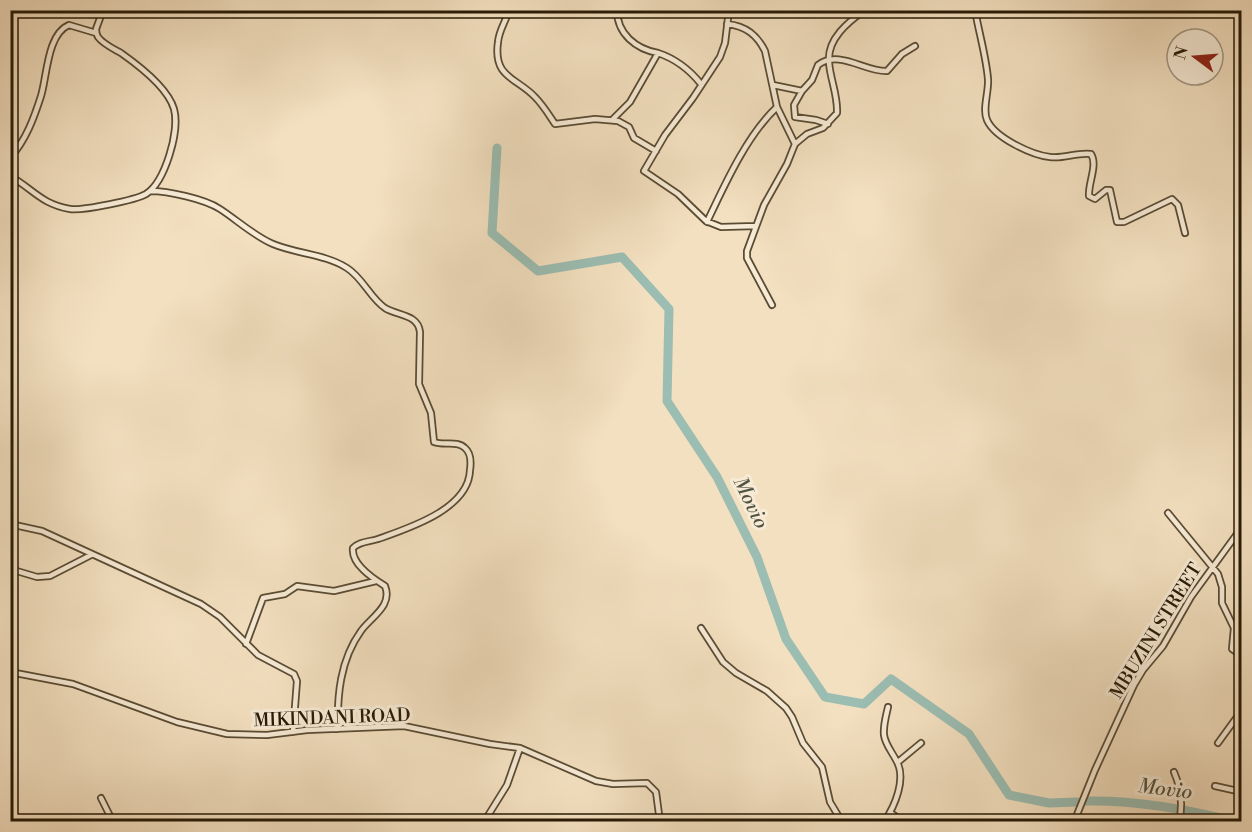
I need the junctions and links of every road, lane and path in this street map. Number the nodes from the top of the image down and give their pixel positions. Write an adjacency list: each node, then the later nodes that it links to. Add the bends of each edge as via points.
1 (103, 10): 8 (street)
2 (509, 10): 16 (street, via 498,43 498,59 505,74 535,97 556,124)
3 (617, 10): 10 (street, via 620,26 629,40)
4 (729, 10): 7 (street)
5 (865, 10): 11 (street, via 840,32)
6 (975, 10): 25 (street, via 988,77 986,118 993,129 1025,150 1049,158 1091,154 1094,160 1089,196 1095,199 1110,190 1116,222 1124,222 1172,199 1178,205)
7 (728, 24): 12 (street, via 723,50); 13 (street, via 742,27 758,38)
8 (96, 33): 20 (street, via 69,25 59,33 25,138); 22 (street, via 142,69 174,108 171,154)
9 (915, 46): 11 (street, via 887,71 846,61)
10 (658, 53): 12 (street, via 687,68); 16 (street, via 630,102)
11 (828, 61): 14 (street, via 818,65); 17 (street, via 838,104 837,113)
12 (701, 84): 19 (street)
13 (773, 85): 14 (street); 15 (street)
14 (802, 91): 17 (street, via 794,105 795,117)
15 (777, 107): 18 (street); 23 (street, via 761,123 743,152)
16 (612, 120): 19 (street, via 626,123 634,138)
17 (828, 124): 18 (street)
18 (795, 144): 24 (street)
19 (656, 151): 23 (street, via 644,173 678,194)
20 (10, 158)
21 (10, 176): 22 (street, via 45,201 70,209 82,210)
22 (150, 191): 33 (street, via 208,202 269,242 338,263 357,276 386,309 413,319 419,326 419,384 431,413 434,442 464,446 470,457 469,482 442,512 353,548 357,563)
23 (707, 222): 24 (street, via 729,228)
24 (756, 226): 26 (street, via 747,258)
25 (1185, 233)
26 (772, 305)
27 (1168, 513): 31 (street)
28 (10, 524): 30 (street, via 42,531)
29 (1242, 527): 31 (street, MBUZINI STREET)
30 (91, 555): 32 (street, via 50,576); 35 (street, via 208,608)
31 (1212, 567): 36 (street, via 1221,580 1223,608 1233,621 1232,649); 57 (street, MBUZINI STREET, via 1134,686)
32 (10, 569)
33 (376, 581): 35 (street, via 334,591 297,586 285,594 263,598); 40 (street, via 385,586 387,601 361,631 347,657 338,698)
34 (701, 628): 54 (street, via 723,662 786,708 803,744 822,766 831,802)
35 (246, 644): 41 (street, via 262,658 294,674 297,681)
36 (1242, 656)
37 (10, 672): 41 (street, MIKINDANI ROAD, via 73,684 203,729 227,734)
38 (888, 707): 45 (street, via 884,738)
39 (1242, 710): 43 (street)
40 (338, 729): 41 (street, MIKINDANI ROAD); 44 (street, MIKINDANI ROAD, via 404,726)
41 (292, 732)
42 (921, 743): 45 (street)
43 (1218, 743)
44 (520, 748): 52 (street, via 507,784); 53 (street, MIKINDANI ROAD, via 596,781 647,783 656,792)
45 (898, 762): 50 (street, via 899,785)
46 (1174, 772): 58 (street, via 1181,797)
47 (1215, 786): 48 (street)
48 (1242, 792)
49 (101, 798): 51 (street)
50 (891, 813): 55 (street); 56 (street)
51 (112, 822)
52 (484, 822)
53 (660, 822)
54 (842, 822)
55 (884, 822)
56 (903, 822)
57 (1074, 822)
58 (1179, 822)

